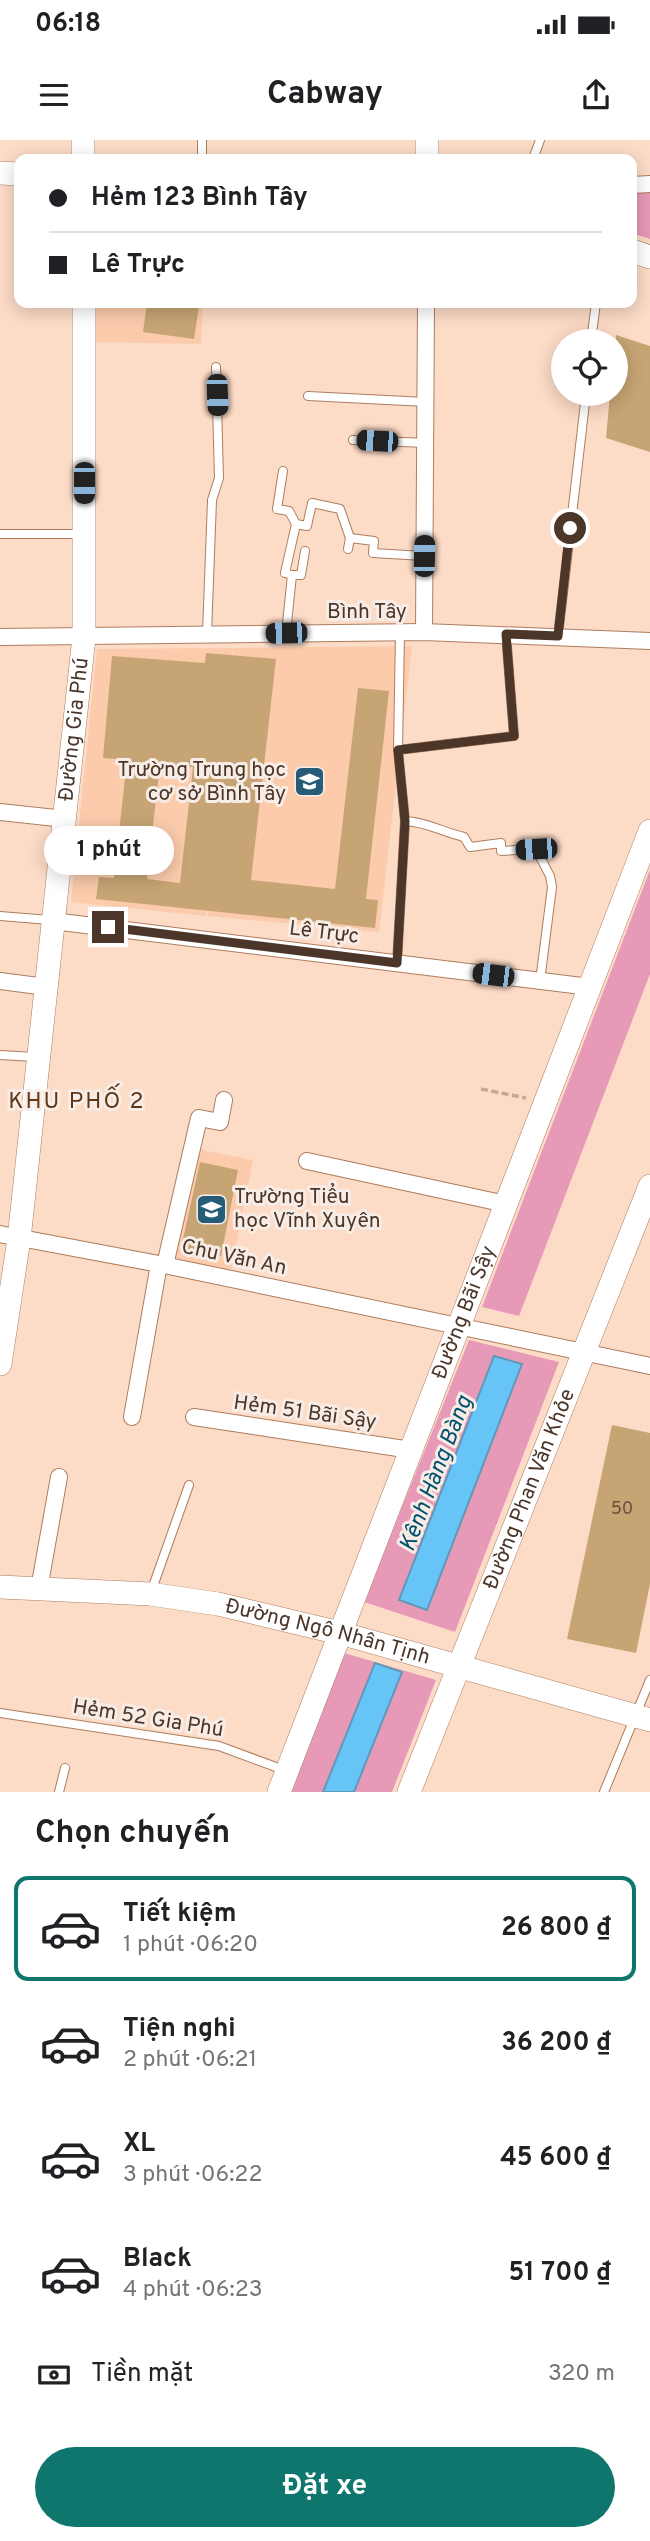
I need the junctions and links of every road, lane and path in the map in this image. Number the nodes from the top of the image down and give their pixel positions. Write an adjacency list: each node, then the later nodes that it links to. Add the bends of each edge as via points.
1 (83, 308): 14 (street, Đường Gia Phú)
2 (426, 308): 7 (street)
3 (595, 308): 4 (lane)
4 (593, 329)
5 (216, 367): 22 (lane, via 219,478 212,499)
6 (308, 396): 7 (lane)
7 (426, 402): 10 (street)
8 (585, 406): 25 (lane)
9 (354, 440): 10 (lane)
10 (426, 443): 18 (street)
11 (283, 471): 12 (lane, via 277,509 289,512)
12 (296, 524): 15 (lane, via 307,526 312,503 340,509); 19 (lane, via 285,573)
13 (0, 534): 14 (lane)
14 (84, 534): 27 (street, Đường Gia Phú)
15 (350, 538): 16 (lane); 18 (lane, via 374,541 373,553)
16 (348, 549)
17 (305, 551): 19 (lane, via 301,575)
18 (424, 556): 20 (street)
19 (292, 575): 21 (lane)
20 (424, 632): 23 (street, Bình Tây); 24 (street, Bình Tây)
21 (286, 633): 22 (street, Bình Tây); 23 (street, Bình Tây)
22 (207, 634): 27 (street, Bình Tây)
23 (400, 634): 29 (lane)
24 (506, 634): 25 (street, Bình Tây); 29 (lane, via 514,736)
25 (558, 636): 28 (street, Bình Tây)
26 (0, 637): 27 (street, Bình Tây)
27 (84, 637): 31 (street, Đường Gia Phú)
28 (650, 641)
29 (398, 750): 32 (lane)
30 (0, 812): 31 (street)
31 (65, 819): 35 (street, Đường Gia Phú)
32 (405, 821): 36 (lane); 38 (lane, via 427,822 464,836 470,847 501,843 501,851 536,849 552,887)
33 (650, 831): 40 (street, Đường Bãi Sậy)
34 (0, 916): 35 (lane)
35 (54, 920): 36 (street, Lê Trực); 39 (street, Đường Gia Phú)
36 (397, 963): 38 (street, Lê Trực)
37 (0, 981): 39 (street)
38 (540, 981): 40 (street, Lê Trực)
39 (46, 986): 42 (street, Đường Gia Phú)
40 (590, 987): 45 (street, Đường Bãi Sậy)
41 (0, 1055): 42 (lane)
42 (38, 1057): 49 (street, Đường Gia Phú)
43 (481, 1089): 45 (path)
44 (224, 1100): 50 (street, via 220,1122 199,1118)
45 (545, 1102): 48 (street, Đường Bãi Sậy)
46 (307, 1161): 48 (street)
47 (650, 1186): 53 (street, Đường Phan Văn Khỏe)
48 (506, 1203): 52 (street, Đường Bãi Sậy)
49 (10, 1237): 50 (street, Chu Văn An); 51 (street, Đường Gia Phú)
50 (162, 1265): 52 (street, Chu Văn An); 57 (street)
51 (7, 1274): 54 (street, Đường Gia Phú)
52 (459, 1326): 53 (street, Chu Văn An); 58 (street, Đường Bãi Sậy)
53 (584, 1353): 55 (street, Chu Văn An); 65 (street, Đường Phan Văn Khỏe)
54 (0, 1364)
55 (650, 1366)
56 (194, 1417): 58 (street, Hẻm 51 Bãi Sậy)
57 (132, 1418)
58 (411, 1450): 64 (street, Đường Bãi Sậy)
59 (59, 1477): 62 (street)
60 (189, 1485): 63 (lane)
61 (0, 1587): 62 (street, Đường Ngô Nhân Tịnh)
62 (39, 1589): 63 (street, Đường Ngô Nhân Tịnh)
63 (150, 1594): 64 (street, Đường Ngô Nhân Tịnh, via 218,1604)
64 (340, 1633): 65 (street, Đường Ngô Nhân Tịnh); 70 (street, Đường Bãi Sậy)
65 (458, 1667): 68 (street, Đường Ngô Nhân Tịnh); 72 (street, Đường Phan Văn Khỏe)
66 (650, 1680): 68 (lane)
67 (0, 1713): 70 (lane, Hẻm 52 Gia Phú, via 219,1746)
68 (643, 1718): 73 (lane)
69 (65, 1768): 71 (lane)
70 (283, 1782)
71 (59, 1792)
72 (409, 1792)
73 (604, 1792)

